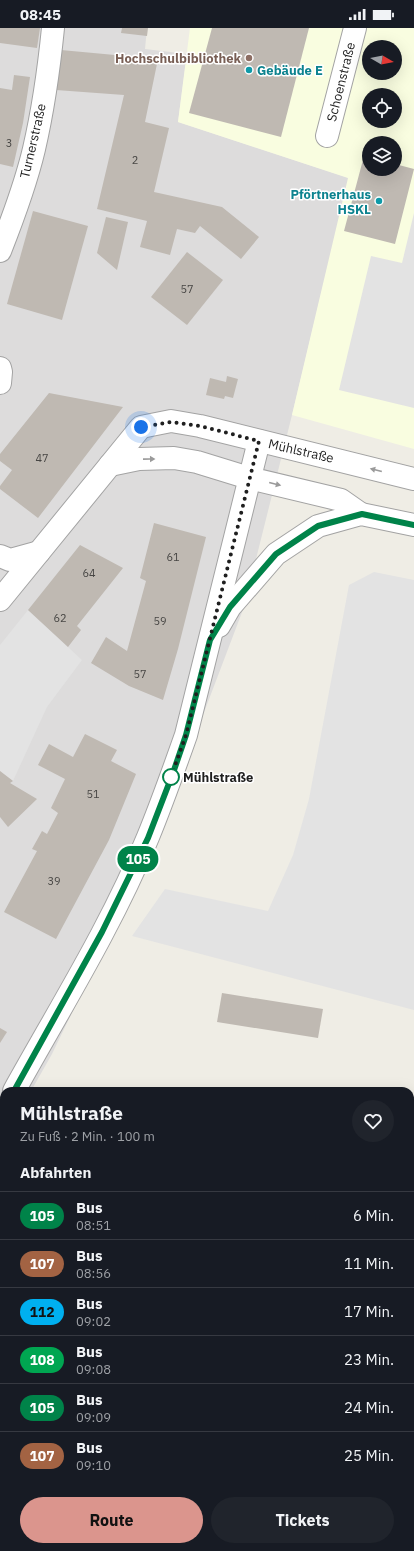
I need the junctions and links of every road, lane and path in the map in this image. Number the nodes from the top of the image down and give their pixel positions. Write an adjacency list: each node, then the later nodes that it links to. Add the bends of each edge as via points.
1 (53, 28): 4 (street, Turnerstraße, via 50,64 34,149)
2 (355, 28): 3 (street, Schoenstraße)
3 (327, 136)
4 (0, 251)
5 (0, 368): 6 (street)
6 (0, 383)
7 (259, 441): 8 (street, Mühlstraße, via 200,426 171,422 141,427); 9 (street); 10 (street, Mühlstraße, one-way to 7)
8 (110, 465): 9 (street, one-way to 9, via 139,459 174,458 198,462); 13 (street, Mühlstraße)
9 (249, 478): 11 (street, one-way to 11, via 341,500); 16 (street)
10 (414, 479)
11 (362, 514): 12 (street); 16 (street, via 318,526 276,554 230,607)
12 (414, 525)
13 (39, 552): 14 (street, via 10,560); 15 (street, Mühlstraße)
14 (0, 556)
15 (0, 600)
16 (210, 640): 17 (street, via 186,735 148,838 102,932)
17 (16, 1087)

